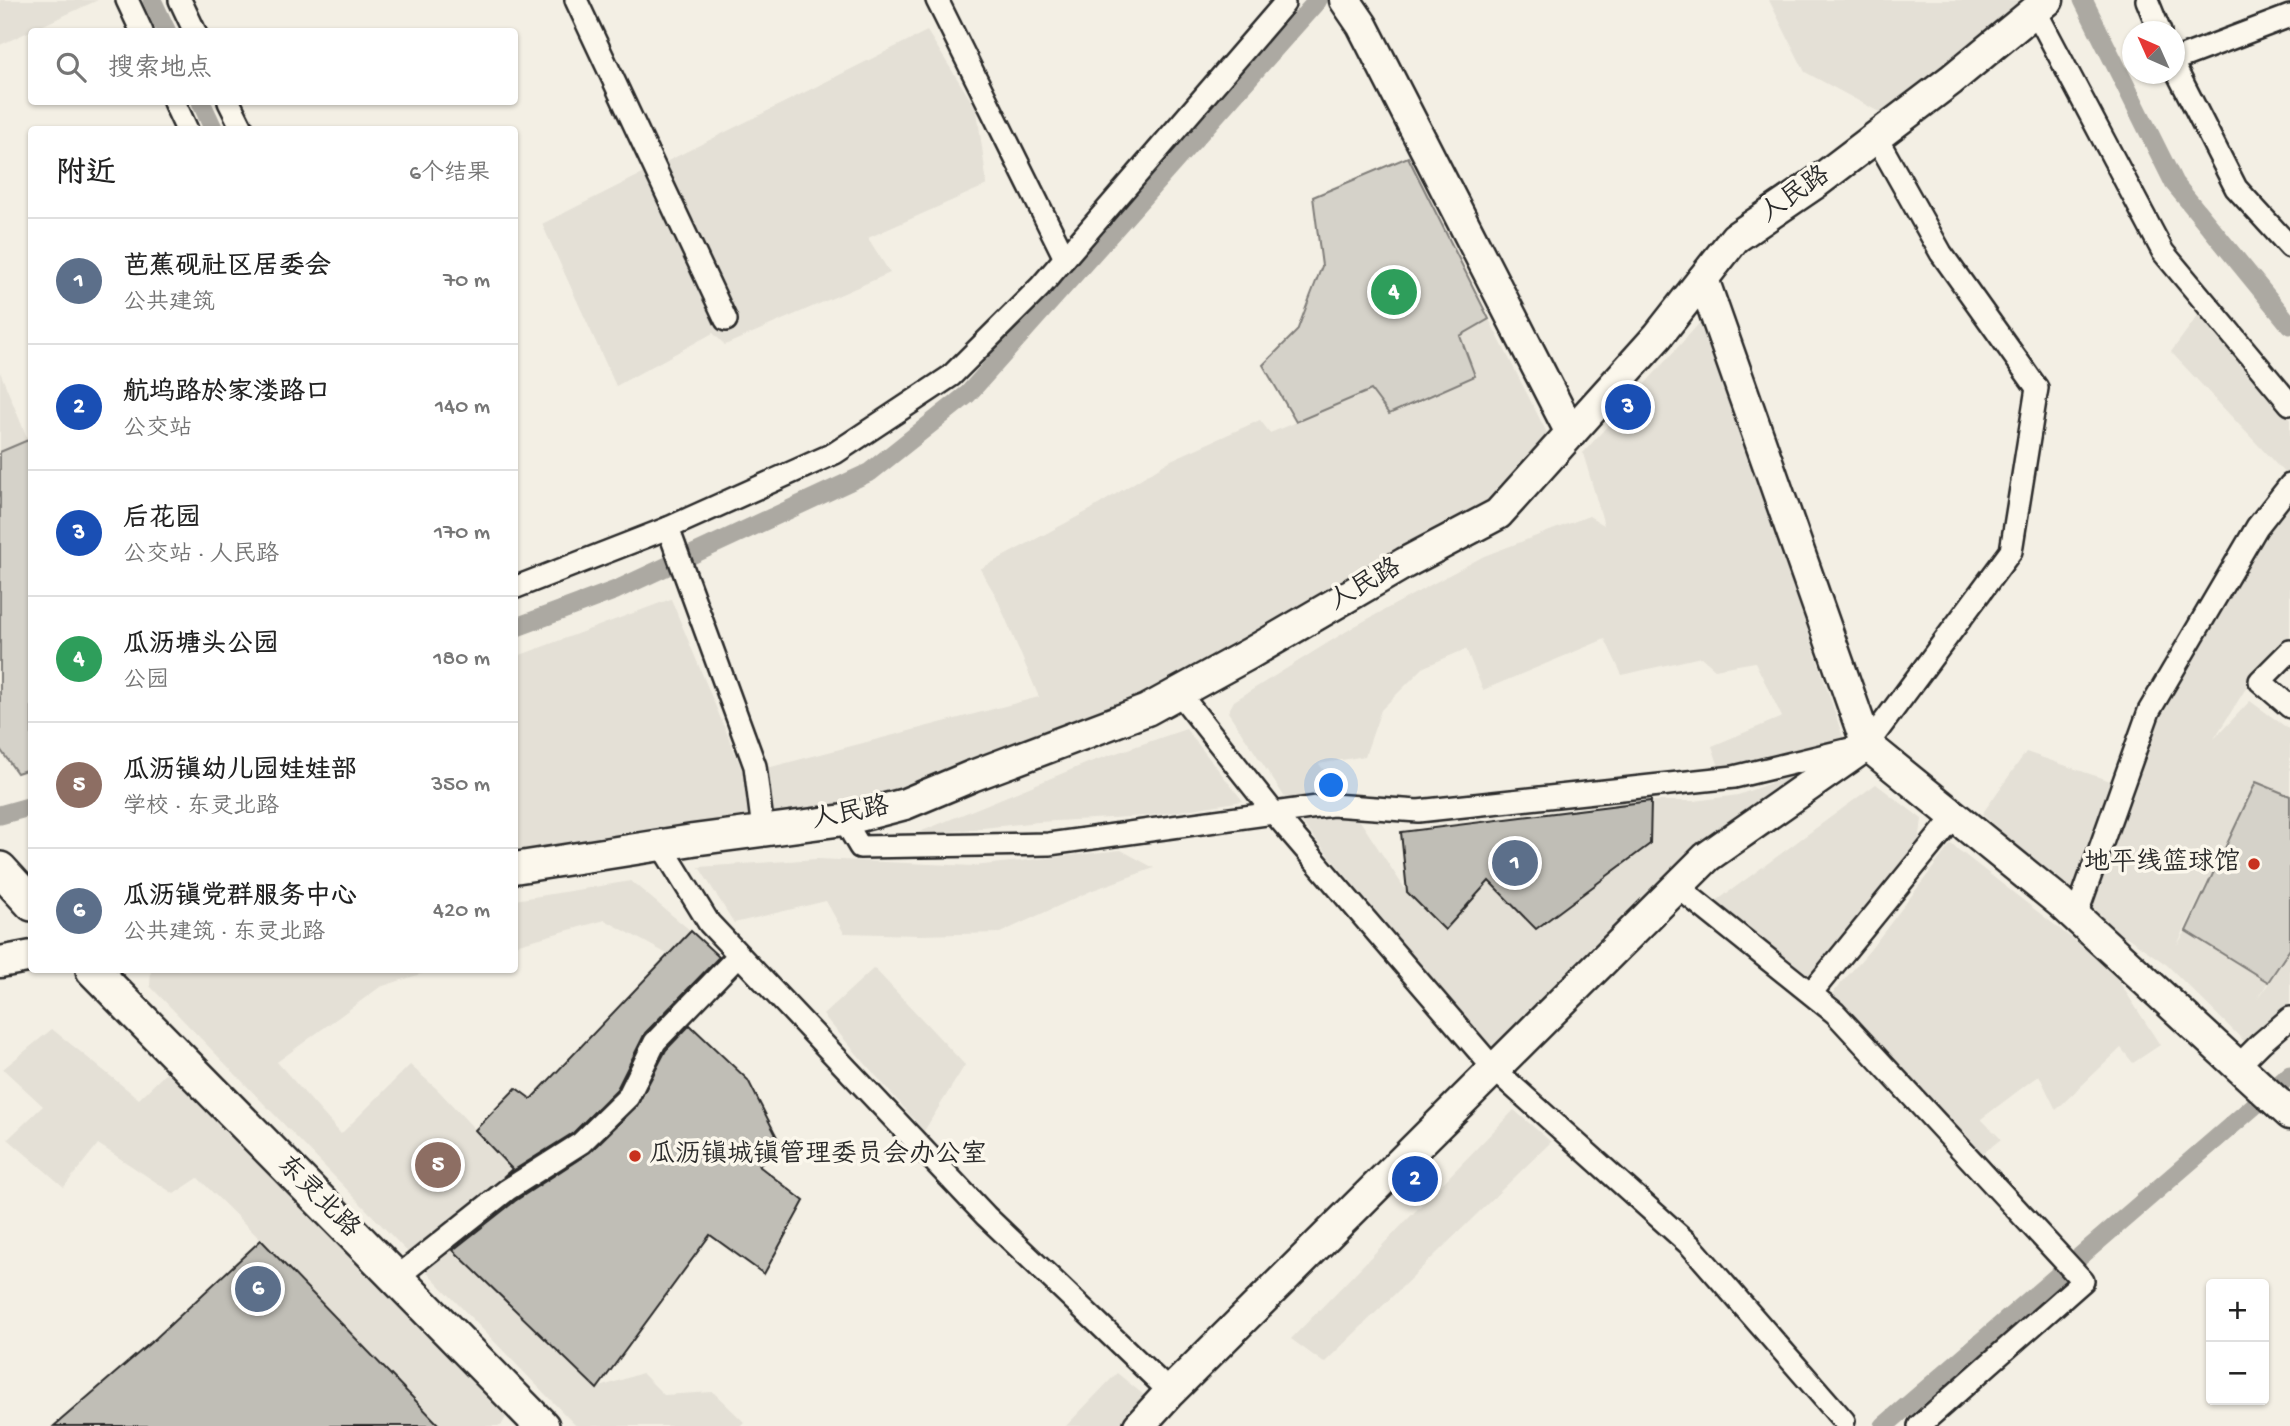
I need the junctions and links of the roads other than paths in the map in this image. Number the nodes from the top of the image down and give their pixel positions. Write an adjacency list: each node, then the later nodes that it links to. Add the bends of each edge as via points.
1 (127, 0): 11 (street)
2 (180, 0): 12 (street)
3 (576, 0): 23 (street)
4 (937, 0): 21 (street)
5 (2147, 0): 10 (street)
6 (1284, 4): 21 (street)
7 (2041, 5): 19 (street, 人民路); 24 (street, via 2163,252)
8 (1351, 8): 25 (street)
9 (2290, 16): 13 (street)
10 (2156, 21)
11 (140, 28)
12 (193, 28)
13 (2185, 57)
14 (2184, 84): 20 (street, via 2236,188)
15 (175, 105): 17 (street)
16 (230, 105): 18 (street)
17 (185, 126)
18 (241, 126)
19 (1876, 137): 22 (street, 人民路, via 1735,238); 32 (street, via 1941,253 2037,388 2011,551)
20 (2290, 247)
21 (1065, 258): 27 (street, via 951,376 835,453)
22 (1703, 279): 25 (street, 人民路); 32 (street)
23 (726, 320)
24 (2290, 404)
25 (1571, 433): 30 (street, 人民路, via 1499,514)
26 (2290, 485): 42 (street, via 2257,527 2149,711)
27 (668, 529): 28 (street); 36 (street, via 755,766)
28 (518, 586)
29 (2290, 651): 31 (street, via 2260,681)
30 (1179, 693): 33 (street); 35 (street, 人民路, via 1147,710 905,804)
31 (2290, 707)
32 (1867, 744): 33 (street, via 1734,777 1418,811 1332,804); 34 (street); 40 (street, via 1707,857)
33 (1275, 813): 35 (street, via 1049,844 860,848); 50 (street)
34 (1955, 816): 42 (street); 47 (street)
35 (844, 820): 36 (street, 人民路)
36 (763, 830): 37 (street, 人民路)
37 (661, 845): 38 (street, 人民路); 43 (street, via 709,923)
38 (518, 867)
39 (0, 869): 41 (main road)
40 (1678, 887): 47 (street); 50 (street)
41 (28, 900)
42 (2076, 916): 49 (street)
43 (739, 955): 52 (street, via 655,1042 628,1097 581,1143 507,1190); 53 (street, via 986,1216)
44 (28, 957): 45 (street)
45 (0, 962)
46 (96, 973): 52 (main road, 东灵北路)
47 (1811, 993): 57 (street, via 1835,1013 2083,1280)
48 (2290, 1018): 49 (street)
49 (2238, 1066): 51 (street)
50 (1495, 1070): 53 (street); 54 (street, via 1691,1246)
51 (2290, 1114)
52 (397, 1278): 55 (main road, 东灵北路)
53 (1170, 1392): 56 (street)
54 (1844, 1420)
55 (542, 1426)
56 (1139, 1426)
57 (1919, 1426)

